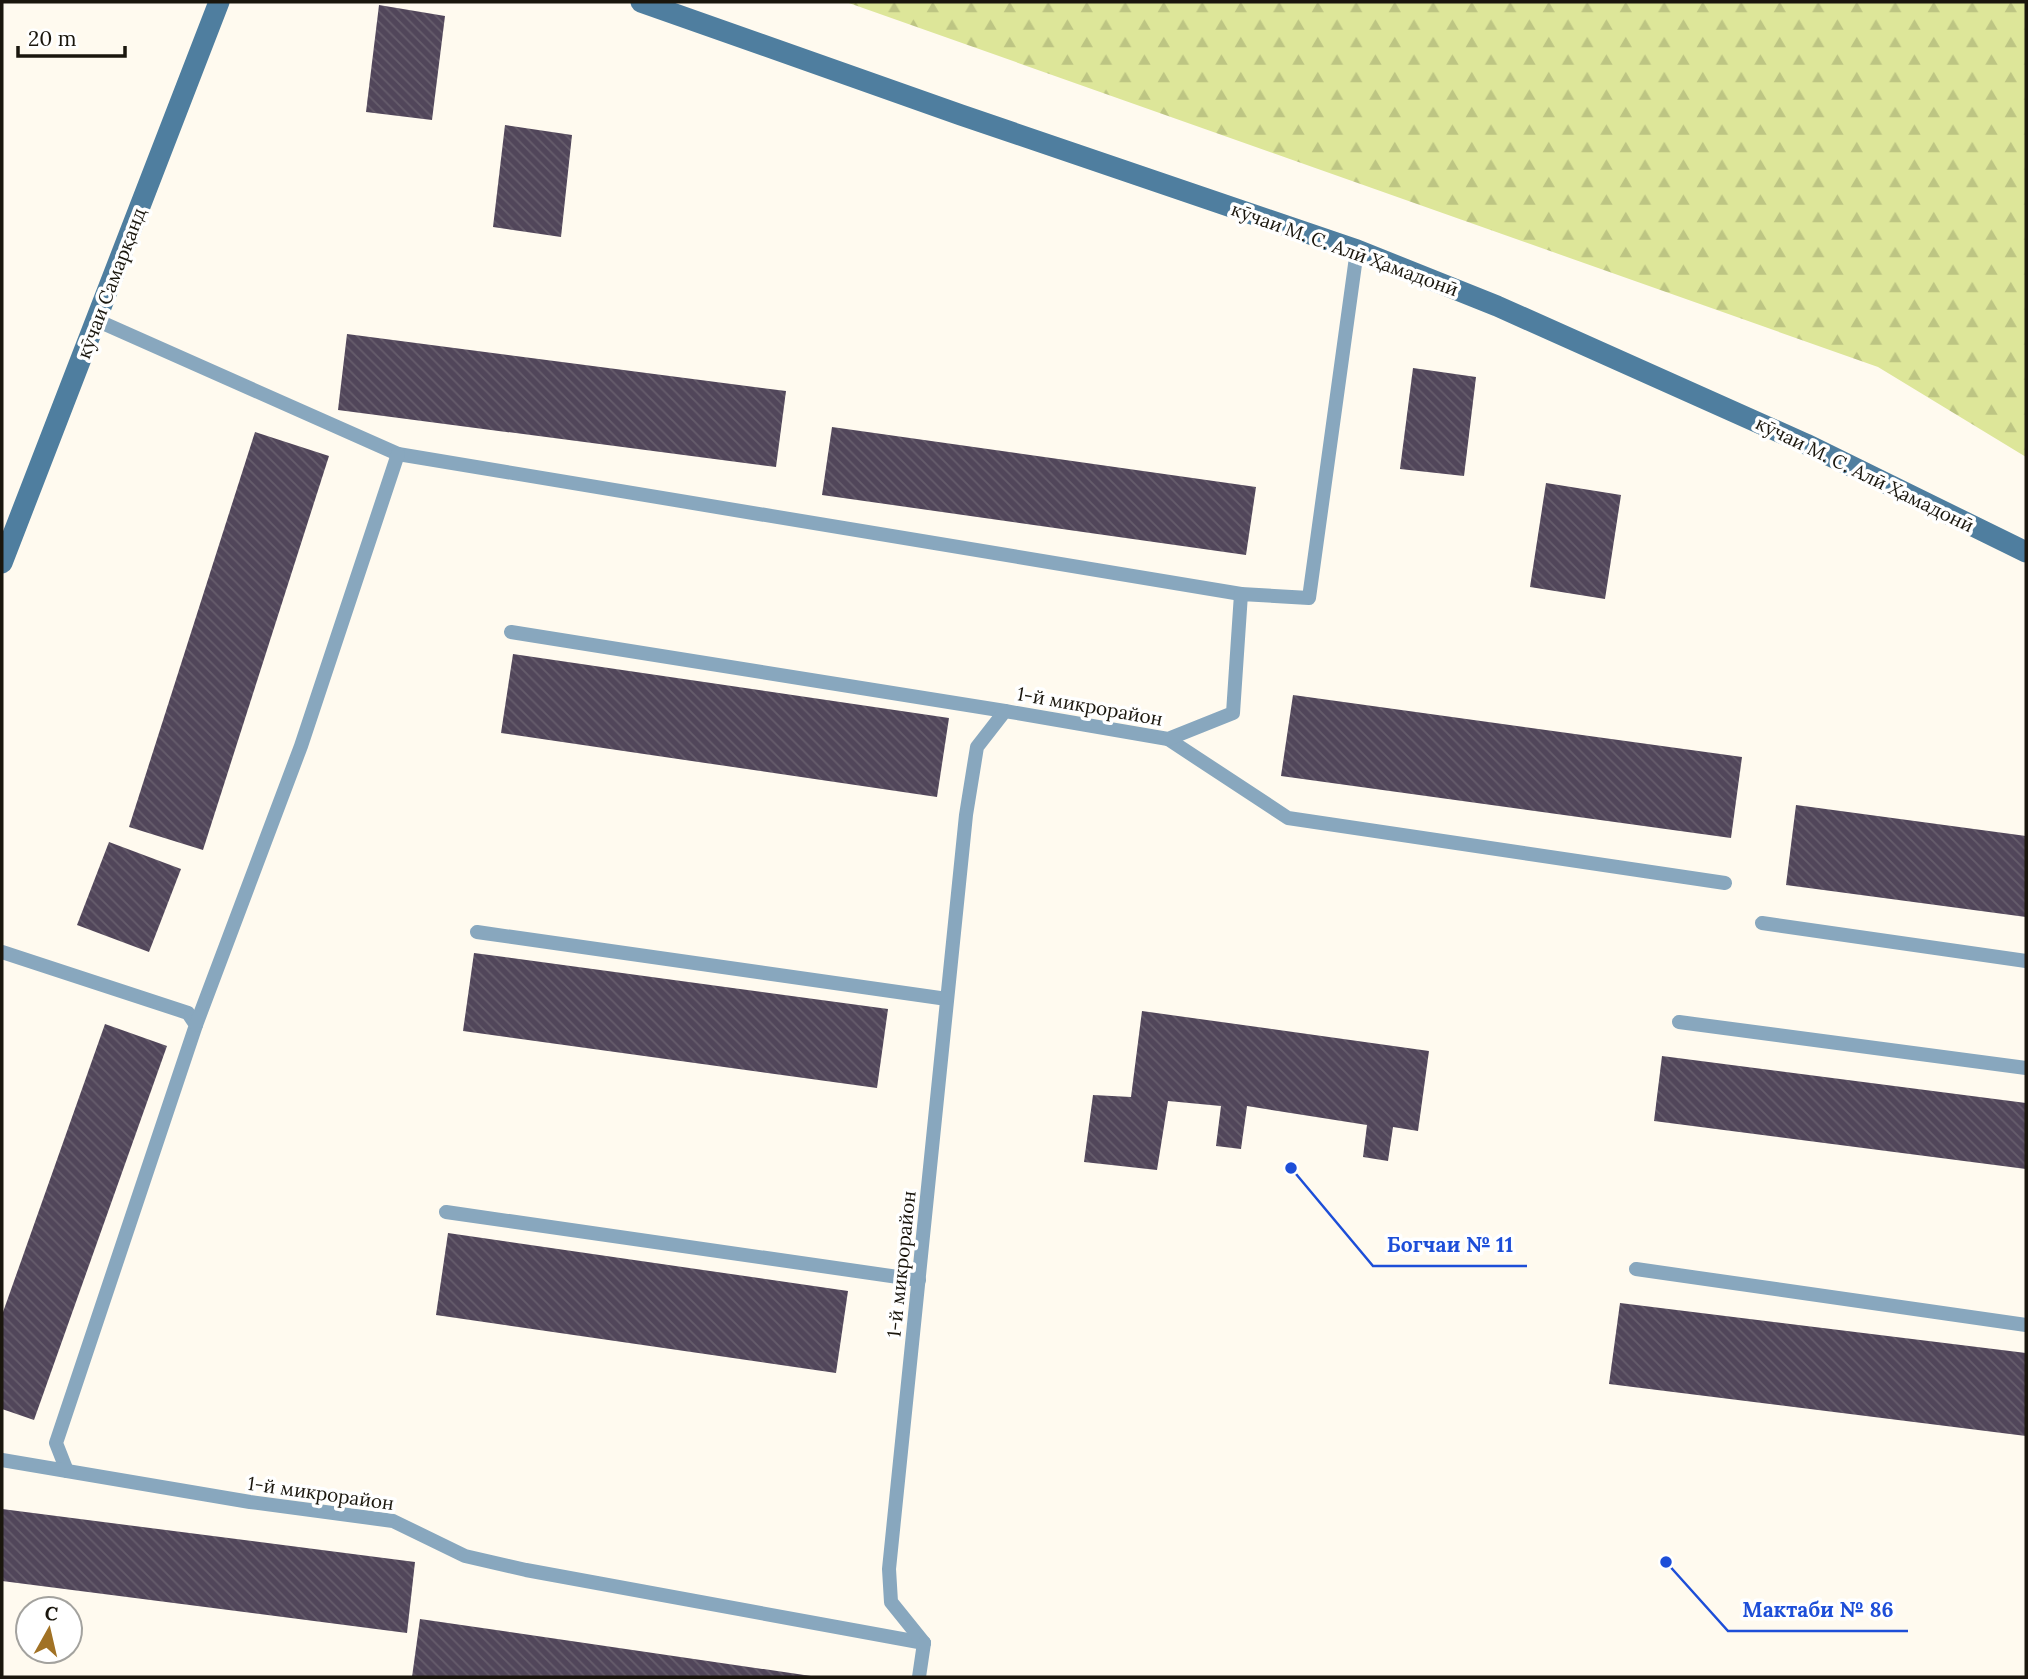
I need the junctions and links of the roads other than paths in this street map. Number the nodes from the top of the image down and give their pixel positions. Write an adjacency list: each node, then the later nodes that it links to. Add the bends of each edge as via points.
1 (219, 2): 4 (street, кӯчаи Самарқанд)
2 (641, 2): 3 (street, кӯчаи М. С. Алӣ Ҳамадонӣ)
3 (1357, 250): 6 (street, кӯчаи М. С. Алӣ Ҳамадонӣ, via 1497,306 1782,433); 8 (lane, via 1309,598)
4 (96, 320): 5 (lane); 7 (street, кӯчаи Самарқанд)
5 (398, 454): 8 (lane); 19 (lane, via 301,746)
6 (2026, 552)
7 (2, 564)
8 (1241, 594): 11 (lane, 1-й микрорайон, via 1233,713)
9 (511, 632): 10 (lane)
10 (1005, 710): 11 (lane, 1-й микрорайон); 17 (lane, 1-й микрорайон, via 977,747)
11 (1168, 739): 12 (lane, via 1288,818)
12 (1725, 883)
13 (1762, 923): 16 (lane)
14 (477, 932): 17 (lane)
15 (2, 953): 19 (lane, via 188,1013)
16 (2026, 961)
17 (947, 999): 23 (lane, 1-й микрорайон)
18 (1679, 1022): 20 (lane)
19 (196, 1025): 26 (lane, via 56,1443)
20 (2026, 1068)
21 (446, 1212): 23 (lane)
22 (1636, 1269): 24 (lane)
23 (919, 1280): 27 (lane, 1-й микрорайон, via 889,1569 891,1602)
24 (2026, 1325)
25 (2, 1460): 26 (lane, 1-й микрорайон)
26 (67, 1471): 27 (lane, 1-й микрорайон, via 393,1521 465,1556 489,1562)
27 (924, 1643): 28 (lane)
28 (919, 1677)

